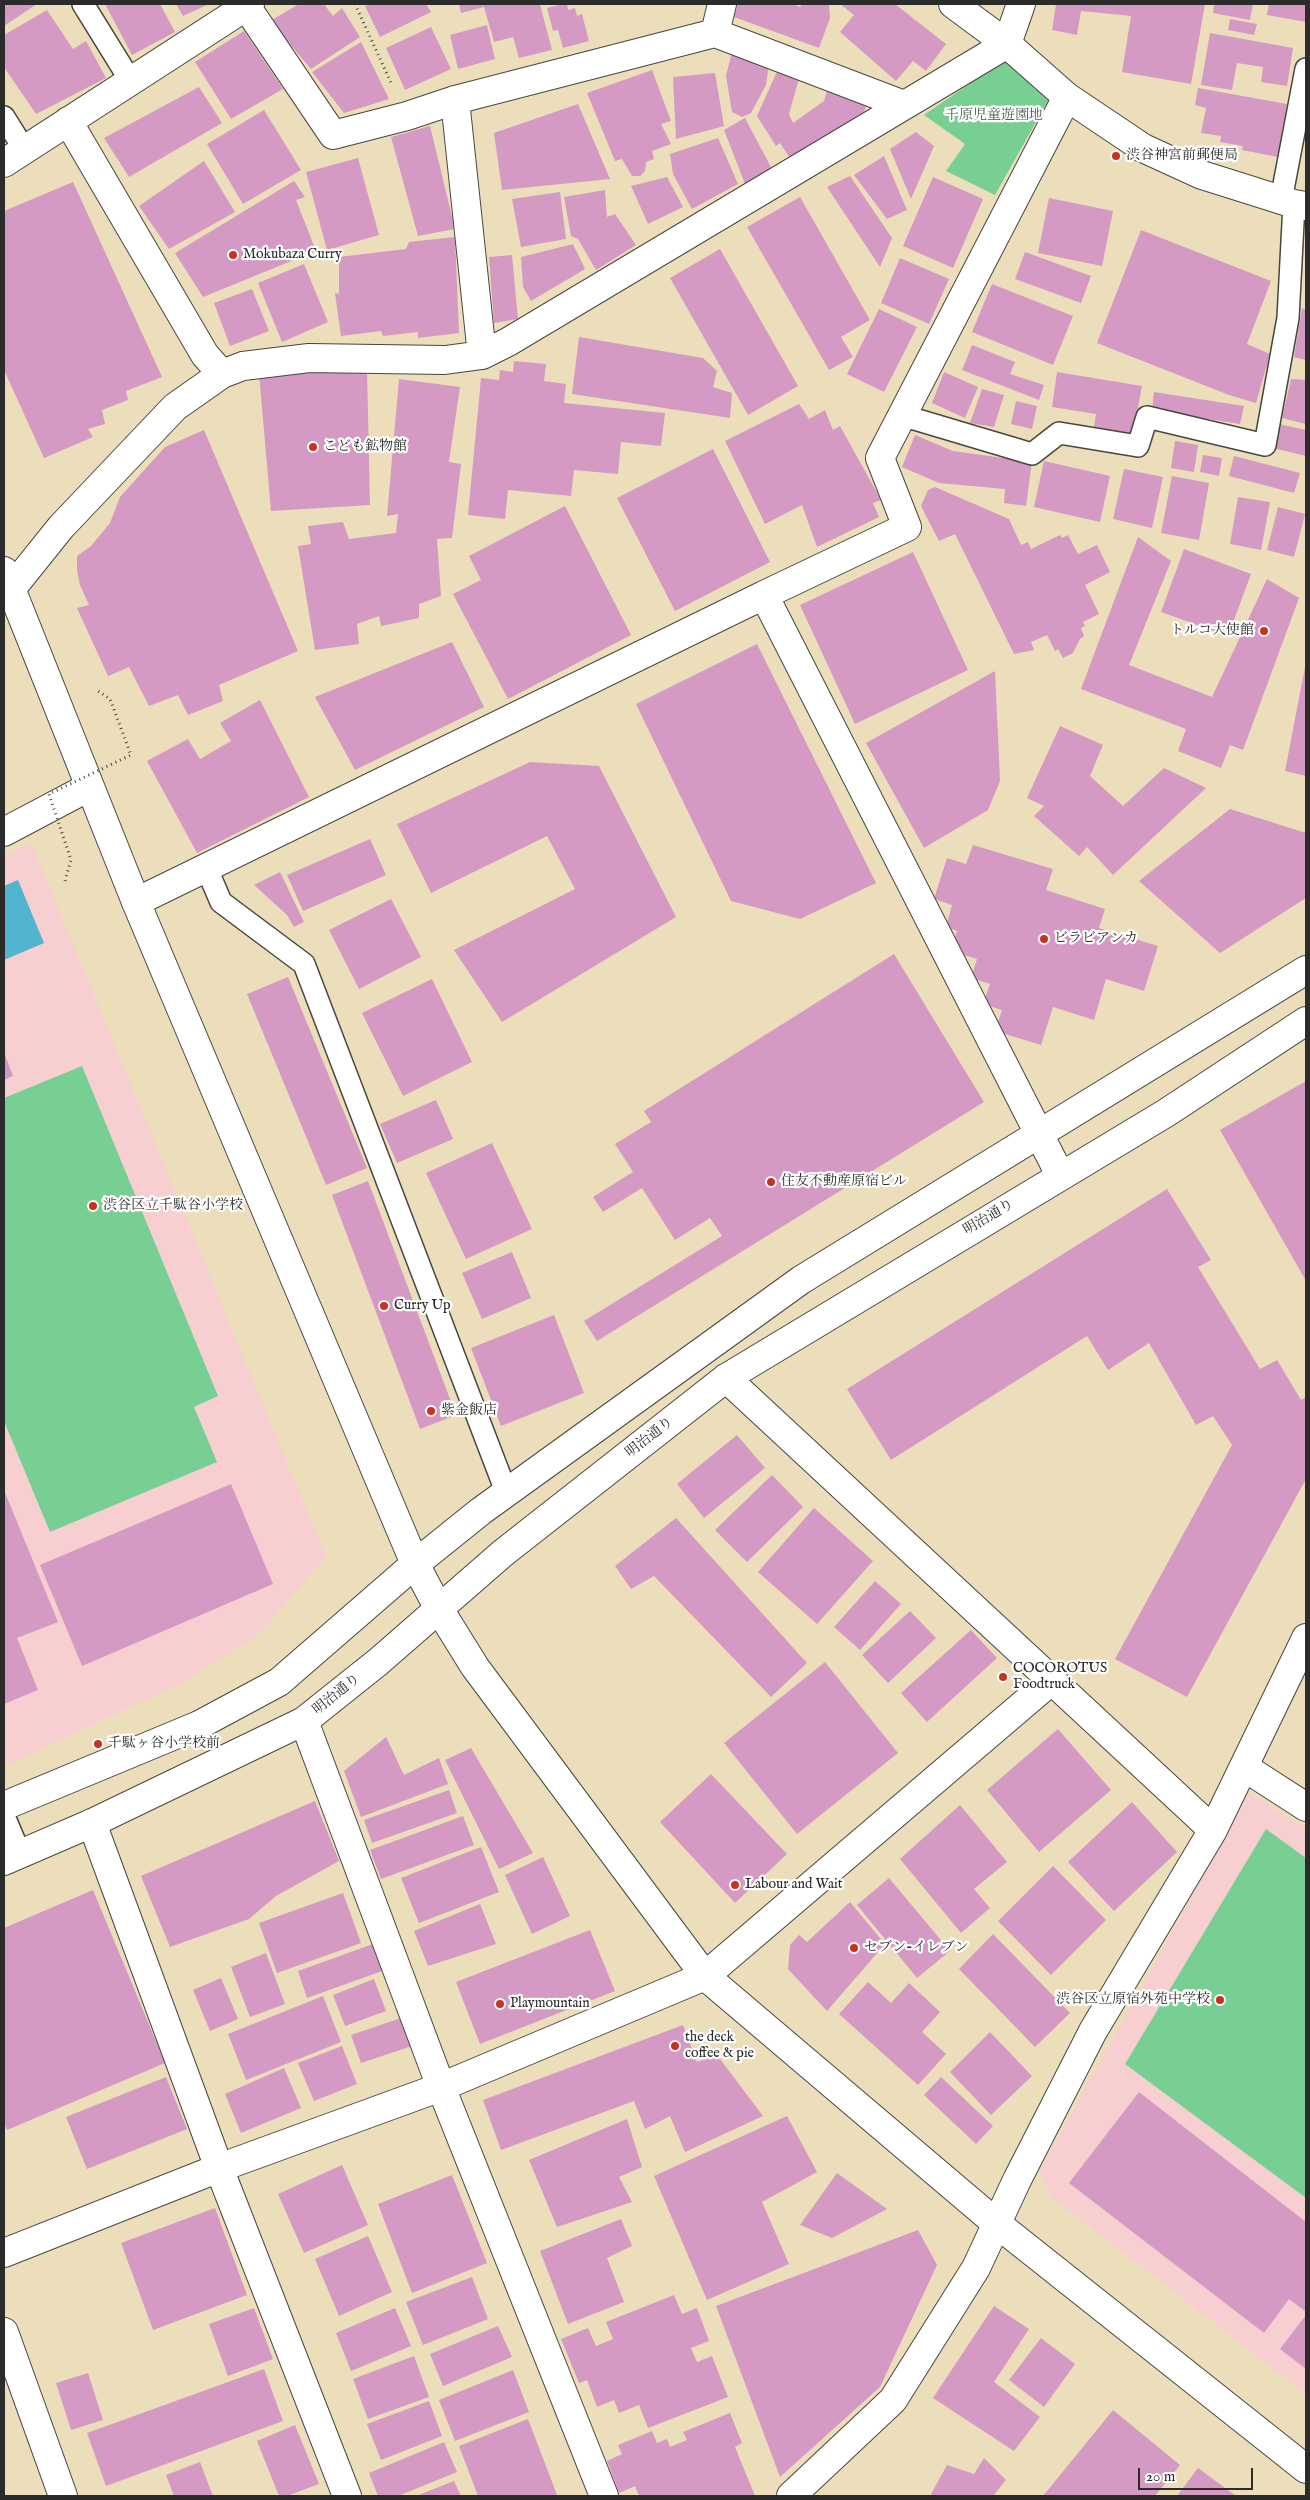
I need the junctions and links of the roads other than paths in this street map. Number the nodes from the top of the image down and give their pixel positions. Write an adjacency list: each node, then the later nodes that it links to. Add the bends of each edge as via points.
1 (83, 4): 9 (lane)
2 (722, 4): 6 (street)
3 (953, 4): 7 (street)
4 (1021, 4): 7 (street)
5 (248, 5): 9 (street); 11 (street, via 333,135)
6 (715, 33): 11 (street); 12 (street)
7 (1007, 44): 10 (street); 12 (street)
8 (1306, 69): 16 (lane)
9 (130, 80): 14 (street)
10 (1067, 97): 16 (street, via 1142,148 1202,174); 19 (street)
11 (455, 100): 17 (street)
12 (904, 105): 17 (street)
13 (4, 117): 15 (lane)
14 (68, 121): 15 (street); 18 (street, via 205,355)
15 (14, 156)
16 (1294, 203): 19 (lane, via 1288,318 1265,445 1147,417 1138,446 1059,433 1032,454)
17 (482, 355): 18 (street, via 412,361 309,358 243,366)
18 (222, 374): 20 (street, via 175,407)
19 (901, 414): 21 (street, via 880,458 908,527)
20 (6, 586): 22 (street)
21 (764, 595): 24 (street); 28 (street)
22 (89, 787): 23 (street); 25 (street)
23 (4, 832)
24 (206, 867): 25 (street); 31 (lane, via 222,902 304,964)
25 (136, 902): 32 (street)
26 (1306, 970): 28 (street)
27 (1306, 1021): 29 (street, 明治通り, via 1166,1113)
28 (1038, 1134): 29 (street); 31 (street, via 801,1280)
29 (1060, 1175): 30 (street, 明治通り)
30 (726, 1378): 33 (street, 明治通り, via 503,1553); 35 (street)
31 (507, 1494): 32 (street)
32 (415, 1564): 33 (street); 38 (street, via 279,1682 199,1725)
33 (439, 1610): 36 (street, 明治通り); 44 (street, via 475,1667)
34 (1306, 1638): 37 (street)
35 (1052, 1680): 42 (street); 44 (street)
36 (304, 1721): 41 (street, 明治通り); 45 (street)
37 (1244, 1767): 39 (street); 42 (street)
38 (4, 1806)
39 (1306, 1807)
40 (4, 1816): 43 (lane)
41 (92, 1823): 43 (street, 明治通り); 46 (street)
42 (1213, 1830): 47 (street, via 1093,2031)
43 (12, 1858)
44 (706, 1976): 45 (street); 47 (street)
45 (441, 2087): 46 (street); 53 (street)
46 (219, 2168): 48 (street); 52 (street)
47 (996, 2223): 50 (street); 54 (street, via 976,2268 892,2400)
48 (4, 2253)
49 (4, 2332): 51 (street)
50 (1306, 2469)
51 (64, 2496)
52 (347, 2496)
53 (604, 2496)
54 (791, 2496)

